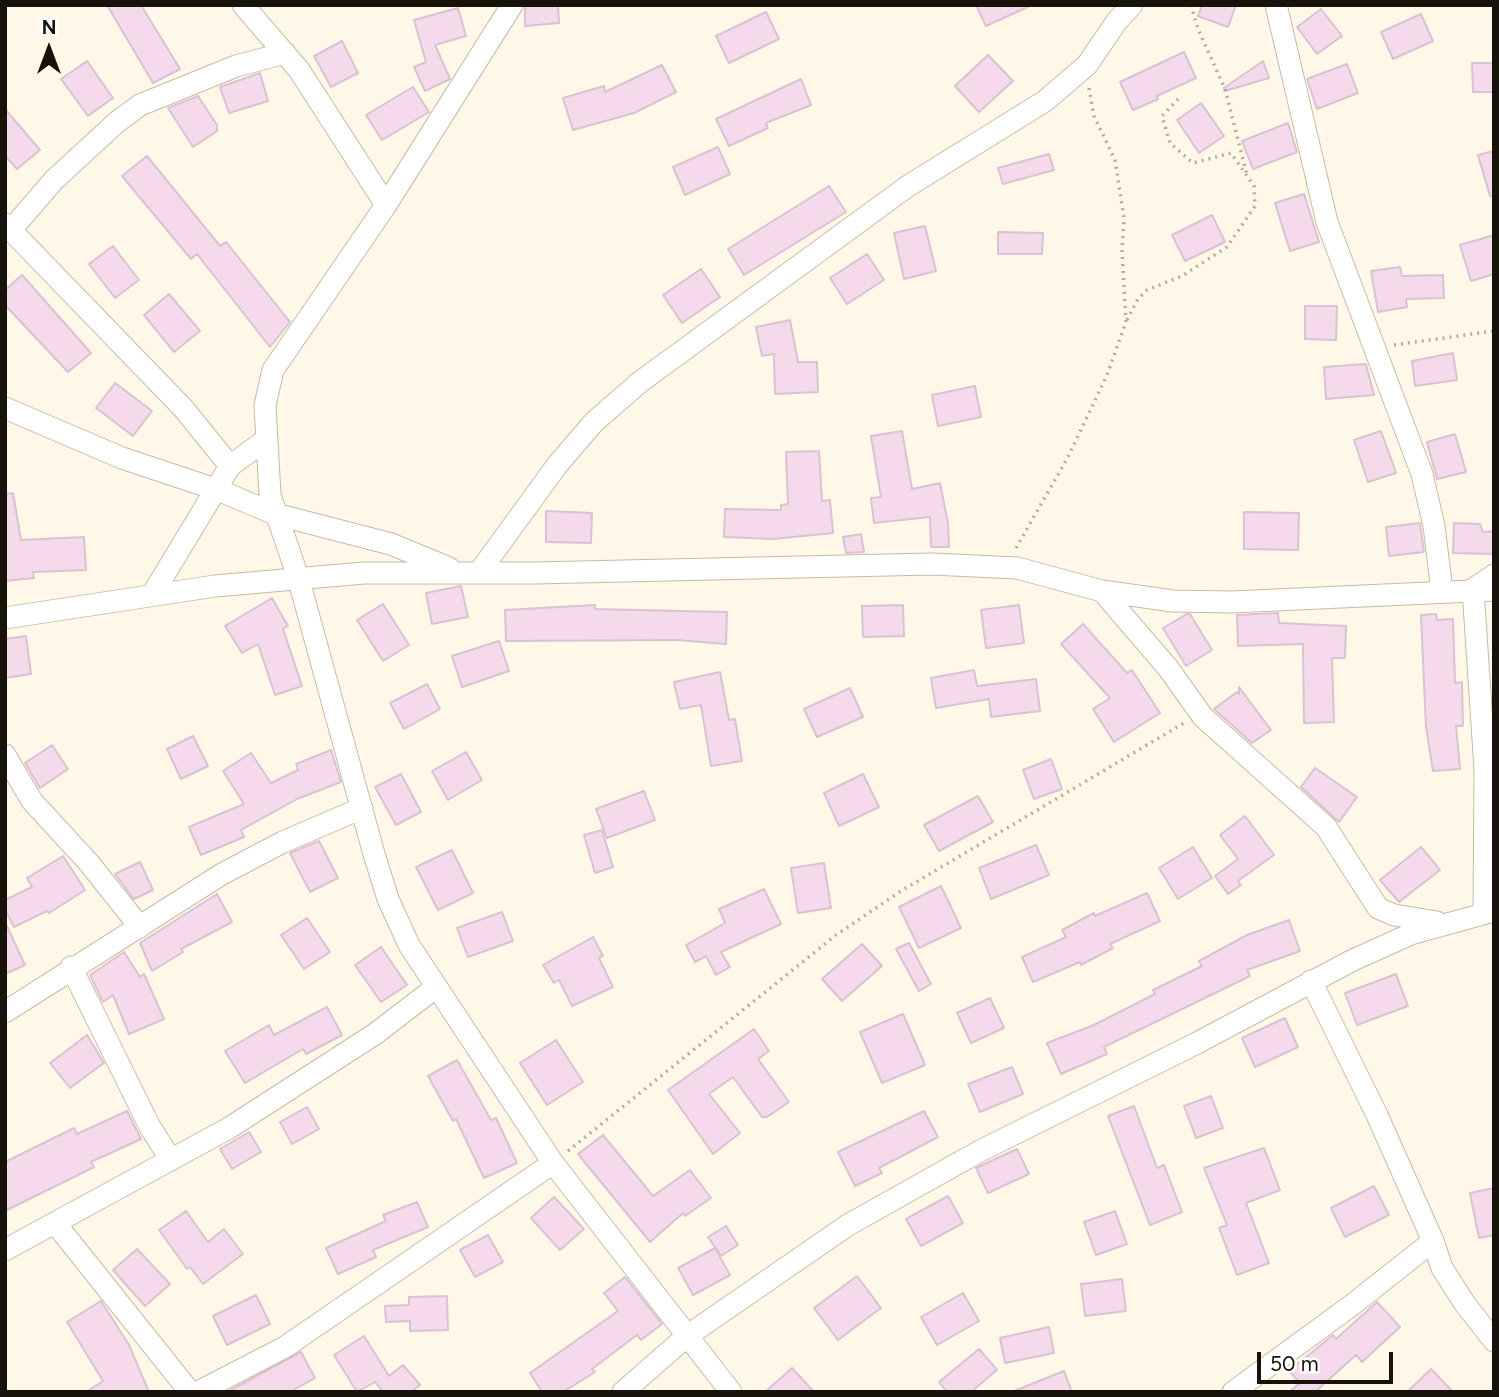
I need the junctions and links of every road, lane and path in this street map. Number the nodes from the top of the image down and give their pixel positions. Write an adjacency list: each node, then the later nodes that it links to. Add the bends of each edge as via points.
1 (243, 5): 6 (street)
2 (512, 5): 10 (street)
3 (1132, 5): 7 (street, via 1116,20)
4 (1191, 5): 9 (path, via 1226,89)
5 (1276, 5): 14 (street, via 1327,222)
6 (285, 53): 10 (street); 11 (street, via 236,66 140,105)
7 (1087, 65): 12 (path, via 1094,116 1115,160 1124,218); 22 (street, via 1045,101 908,186 640,382 594,422 558,464)
8 (1179, 98): 9 (path, via 1162,116 1170,143 1193,163 1231,153)
9 (1247, 177): 12 (path, via 1254,186 1255,206 1227,247 1182,276 1147,290)
10 (386, 205): 16 (street, via 273,370 265,405)
11 (8, 227): 17 (street, via 183,408)
12 (1126, 322): 20 (path, via 1098,393 1029,529 1014,550)
13 (1494, 331): 14 (path)
14 (1375, 348): 27 (street, via 1422,474)
15 (5, 408): 18 (street, via 122,458)
16 (267, 439): 17 (street); 19 (street)
17 (230, 466): 18 (street)
18 (218, 490): 19 (street); 28 (street)
19 (275, 514): 21 (street, via 391,544); 24 (street)
20 (990, 565): 22 (street); 26 (street)
21 (458, 571): 22 (street); 24 (street)
22 (480, 571)
23 (1494, 575): 25 (street)
24 (298, 576): 28 (street); 33 (street)
25 (1483, 590): 27 (street); 32 (street)
26 (1102, 591): 27 (street, via 1141,598 1232,602); 30 (street)
27 (1442, 591)
28 (152, 595): 29 (street)
29 (5, 618)
30 (1203, 717): 35 (street, via 1326,827 1378,908); 42 (path, via 1163,733 836,935)
31 (5, 755): 36 (street, via 32,801)
32 (1489, 767): 34 (street)
33 (362, 808): 36 (street, via 222,874); 39 (street, via 388,899)
34 (1489, 912): 35 (street)
35 (1447, 923): 38 (street, via 1399,939)
36 (140, 927): 37 (street)
37 (71, 967): 40 (street); 41 (street)
38 (1311, 981): 44 (street); 47 (street, via 980,1151 848,1225)
39 (435, 988): 41 (street, via 374,1034); 42 (street)
40 (5, 1012)
41 (171, 1160): 43 (street)
42 (553, 1163): 47 (street); 50 (street, via 285,1347)
43 (55, 1223): 45 (street); 49 (street)
44 (1433, 1241): 46 (street, via 1453,1287); 48 (street)
45 (5, 1250)
46 (1490, 1328)
47 (687, 1336): 51 (street); 52 (street)
48 (1241, 1390)
49 (190, 1392)
50 (198, 1392)
51 (623, 1392)
52 (730, 1392)

